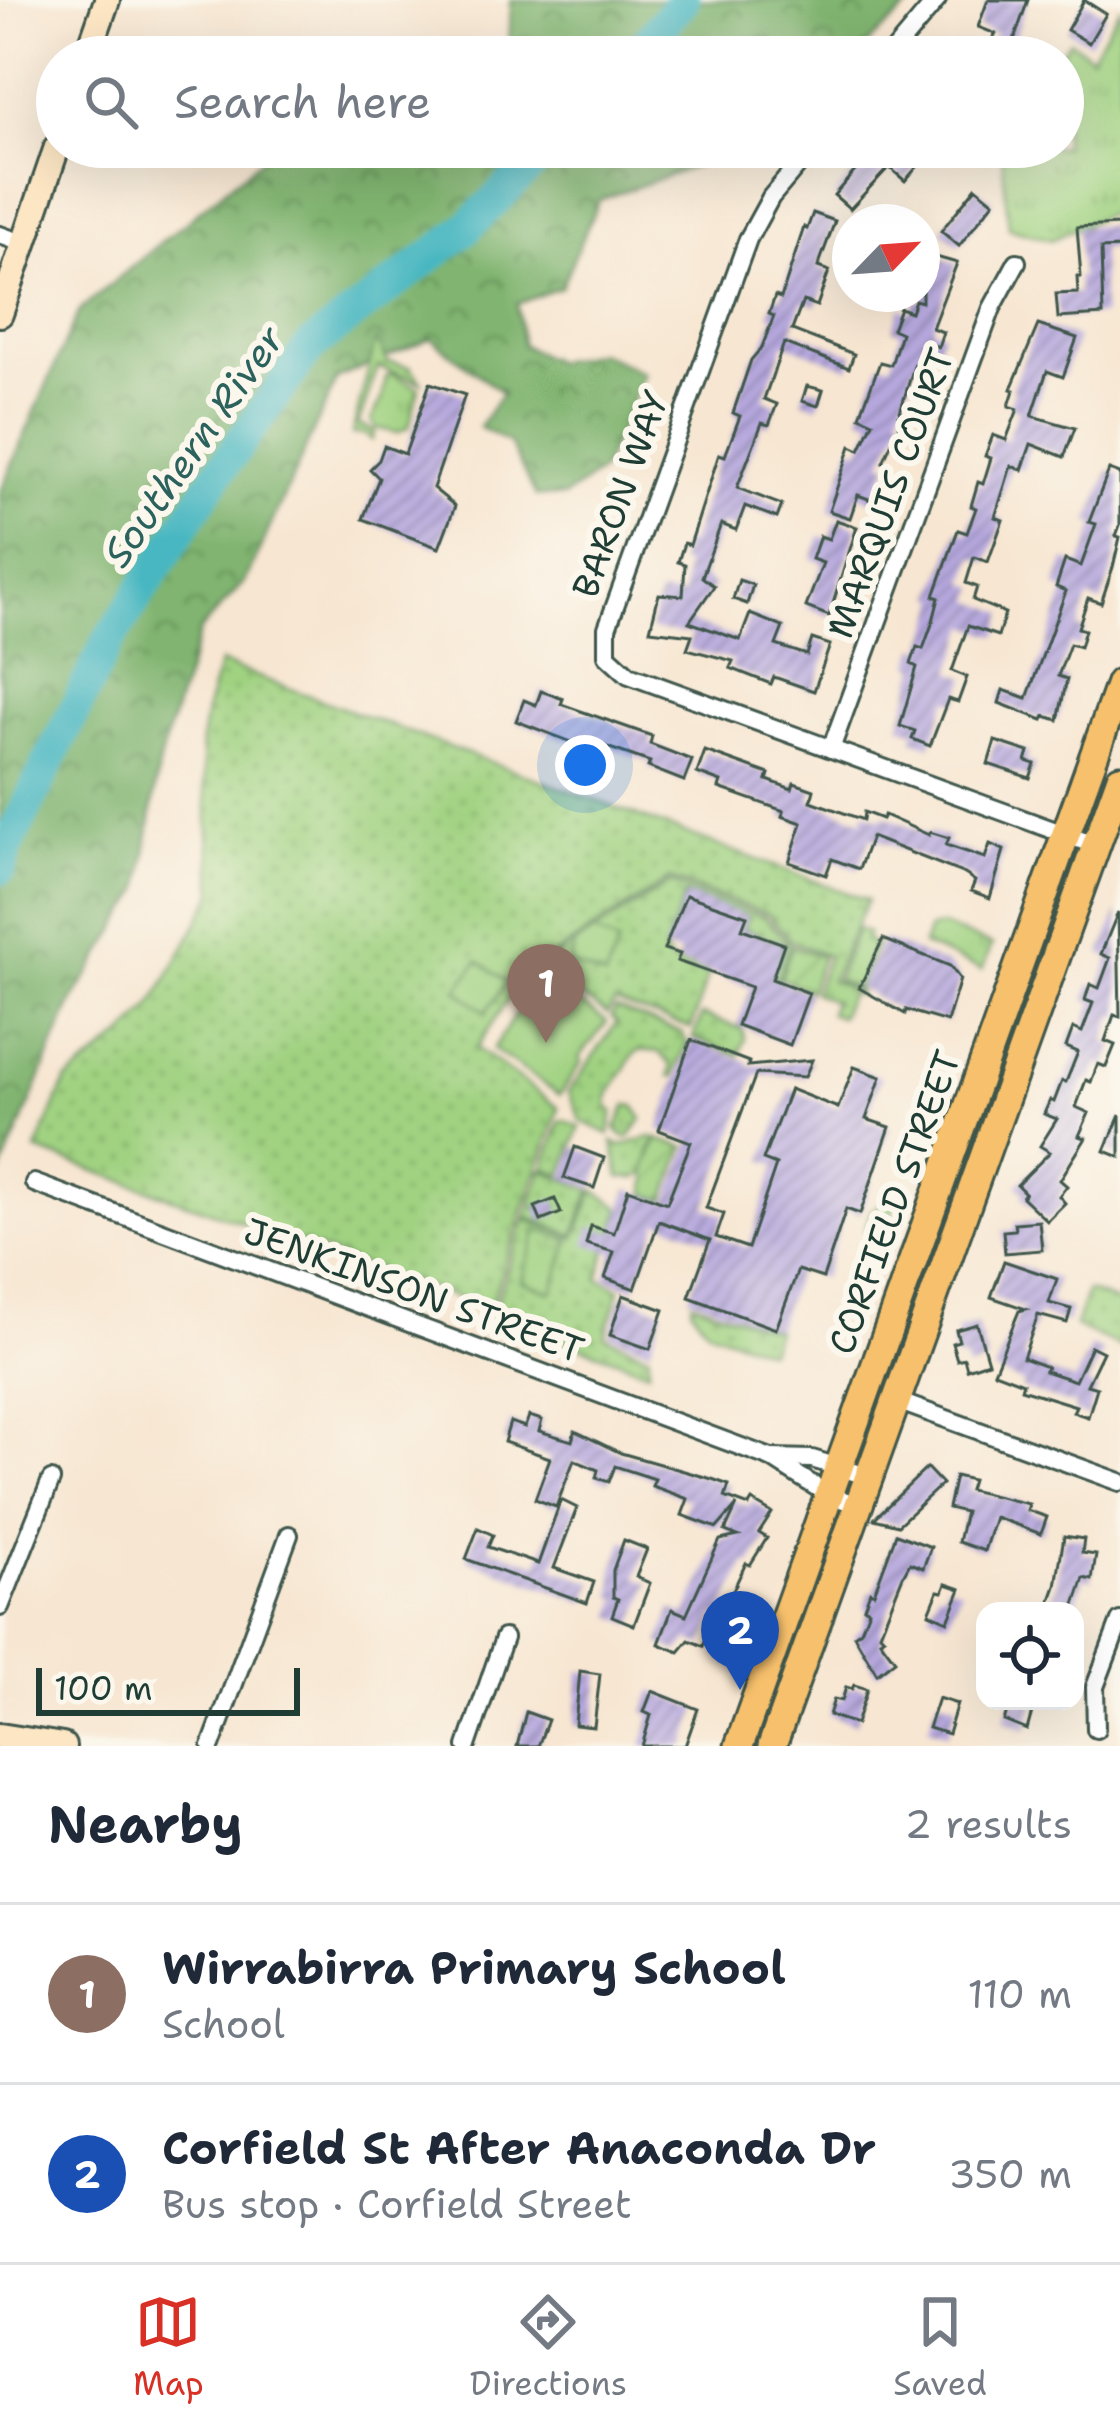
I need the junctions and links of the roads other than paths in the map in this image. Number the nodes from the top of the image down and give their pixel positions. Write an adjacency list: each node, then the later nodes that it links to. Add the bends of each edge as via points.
1 (106, 0): 3 (street)
2 (937, 0): 4 (street)
3 (94, 36)
4 (907, 36)
5 (50, 168): 8 (street)
6 (795, 168): 12 (street, BARON WAY, via 748,239 607,628 607,655 629,675)
7 (0, 235): 8 (street)
8 (25, 244): 10 (street)
9 (1017, 262): 12 (street, MARQUIS COURT, via 992,308)
10 (0, 314)
11 (1120, 683): 14 (main road, CORFIELD STREET)
12 (831, 749): 14 (street, BARON WAY)
13 (1120, 779): 15 (main road, CORFIELD STREET)
14 (1064, 833): 15 (street, BARON WAY); 19 (main road, CORFIELD STREET)
15 (1097, 846): 17 (main road, CORFIELD STREET)
16 (34, 1183): 18 (street, JENKINSON STREET)
17 (897, 1401): 20 (main road, CORFIELD STREET); 22 (street)
18 (771, 1459): 19 (street, JENKINSON STREET); 23 (street, JENKINSON STREET)
19 (837, 1465): 20 (street, JENKINSON STREET); 23 (main road, CORFIELD STREET)
20 (870, 1477): 24 (main road, CORFIELD STREET)
21 (51, 1480): 26 (street)
22 (1120, 1482)
23 (827, 1493): 24 (street, JENKINSON STREET); 34 (main road, CORFIELD STREET)
24 (860, 1505): 35 (main road, CORFIELD STREET)
25 (290, 1535): 32 (street)
26 (0, 1607)
27 (1120, 1621): 29 (street, via 1095,1687)
28 (504, 1638): 33 (street)
29 (1096, 1729)
30 (0, 1736): 31 (street)
31 (63, 1746)
32 (211, 1746)
33 (466, 1746)
34 (739, 1746)
35 (772, 1746)

